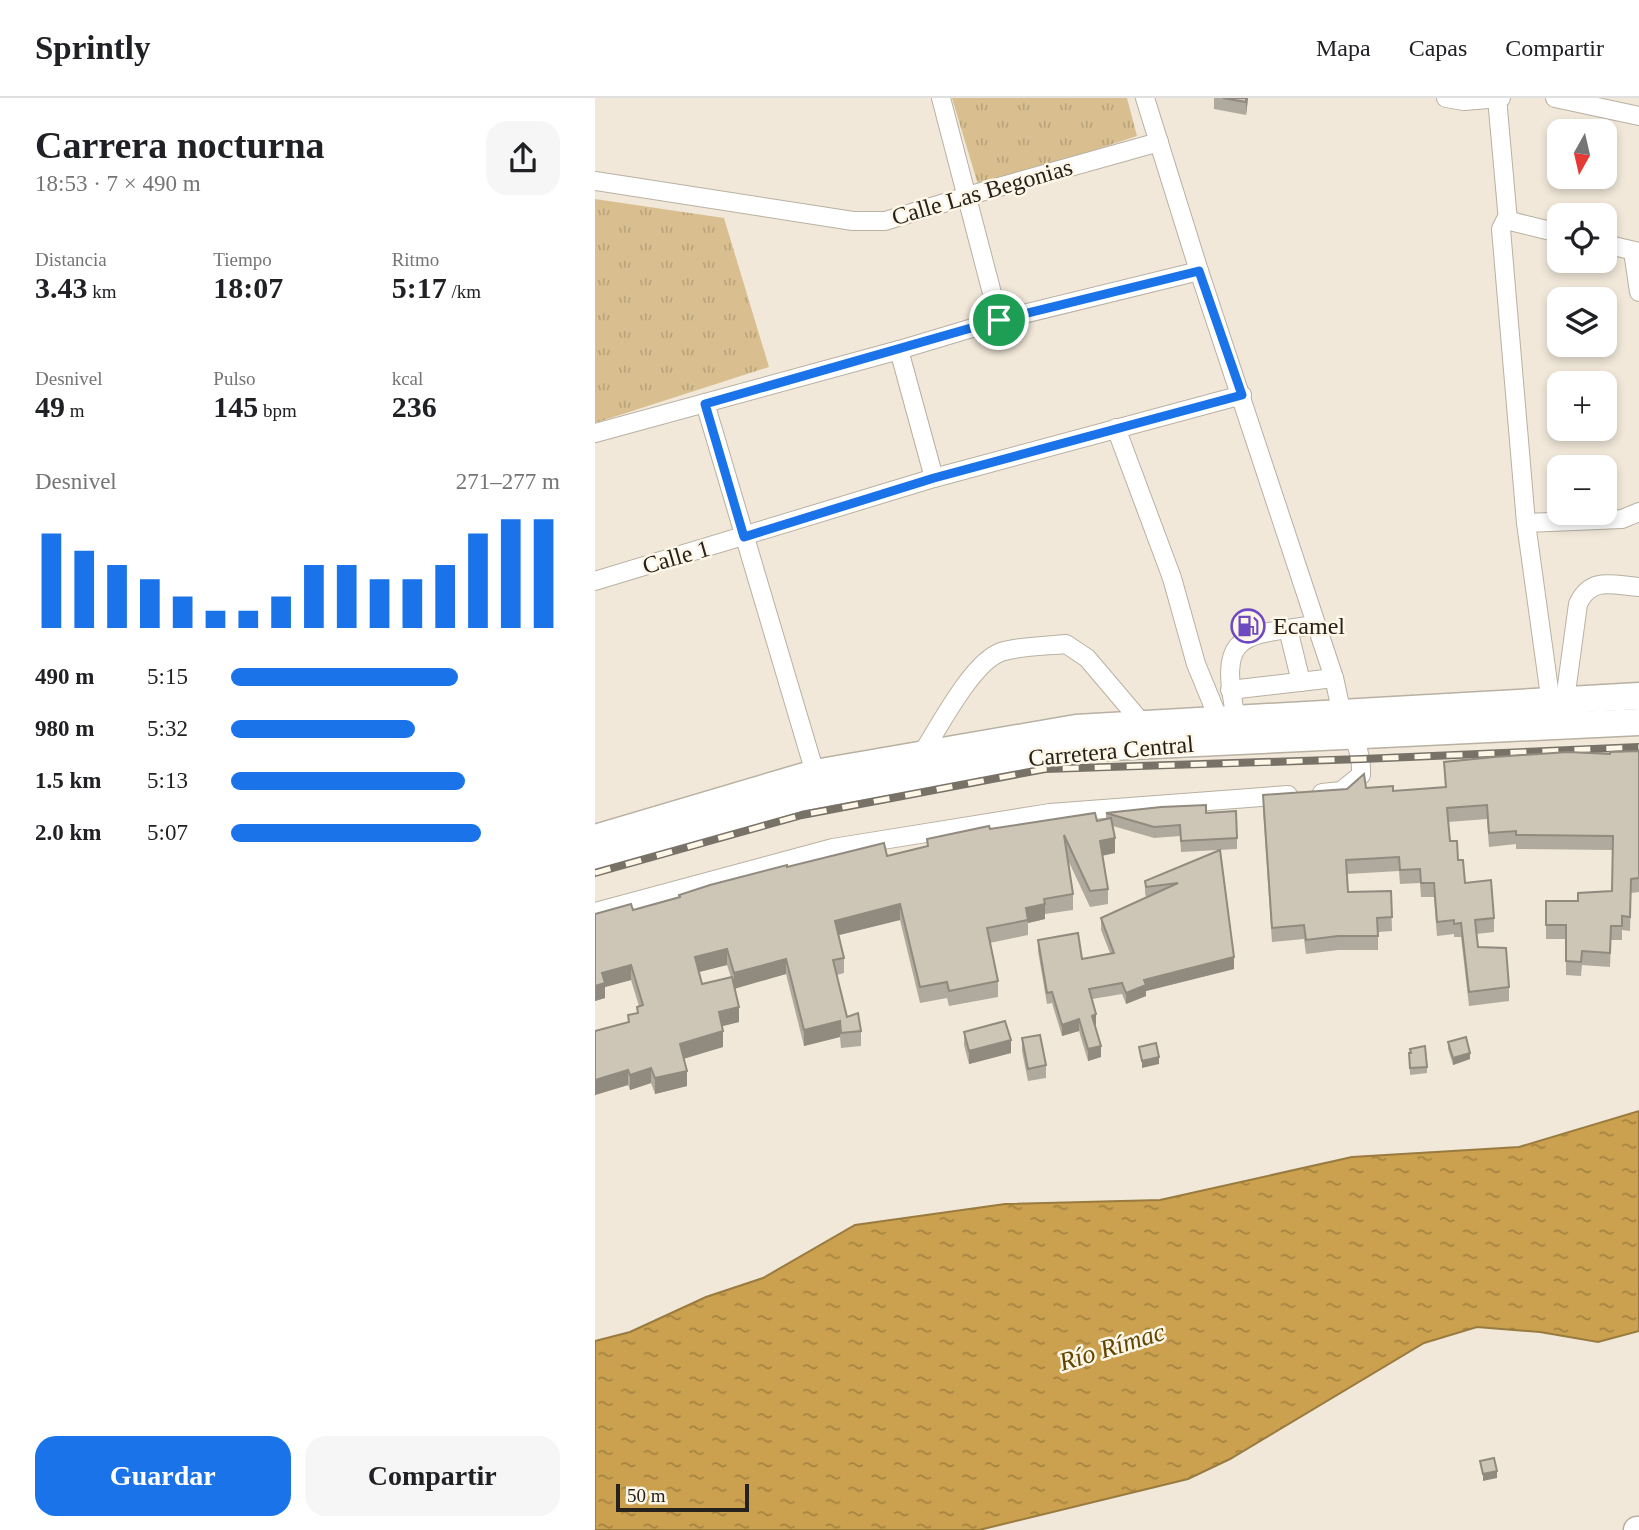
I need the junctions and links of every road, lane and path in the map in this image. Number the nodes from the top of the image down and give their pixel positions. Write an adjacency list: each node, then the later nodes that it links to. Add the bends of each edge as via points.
1 (941, 98): 9 (street)
2 (1145, 98): 7 (street)
3 (1446, 98): 4 (street)
4 (1499, 98): 10 (street)
5 (1555, 98): 6 (street)
6 (1639, 116)
7 (1159, 142): 9 (street, Calle Las Begonias); 14 (street)
8 (595, 181): 9 (street, Calle Las Begonias, via 853,220 885,221)
9 (967, 196): 16 (street)
10 (1508, 220): 11 (street); 24 (street, via 1501,229)
11 (1547, 230)
12 (1617, 247): 13 (street)
13 (1636, 251): 15 (street)
14 (1199, 271): 16 (street); 18 (street)
15 (1639, 292)
16 (999, 320): 17 (street)
17 (899, 350): 19 (street); 22 (street)
18 (1242, 395): 20 (street, Calle 1); 28 (street)
19 (705, 404): 21 (street); 25 (street)
20 (1116, 428): 22 (street, Calle 1); 36 (street, via 1172,578 1196,664)
21 (595, 433)
22 (934, 478): 25 (street, Calle 1)
23 (1639, 512): 24 (street, via 1622,519)
24 (1526, 523): 34 (street)
25 (744, 537): 26 (street, Calle 1); 41 (street)
26 (595, 581)
27 (1639, 587): 34 (street, via 1594,584 1584,591)
28 (1315, 625): 29 (street); 30 (street)
29 (1287, 629): 31 (street); 32 (street, via 1248,637 1236,646 1230,661)
30 (1334, 678): 31 (street); 35 (street)
31 (1301, 682): 32 (street)
32 (1230, 690): 36 (street)
33 (1639, 696): 34 (highway, Carretera Central)
34 (1556, 709): 35 (highway, Carretera Central); 37 (highway, Carretera Central); 39 (highway, Carretera Central)
35 (1342, 712): 36 (highway, Carretera Central); 39 (street)
36 (1227, 719): 38 (highway, Carretera Central)
37 (1639, 722)
38 (1145, 735): 39 (highway, Carretera Central); 40 (highway, Carretera Central, via 1076,729); 40 (street, via 1087,657 1066,644 1002,652 981,665); 41 (highway, Carretera Central, via 1069,749)
39 (1355, 736): 44 (street, via 1361,775 1341,791 1050,813 832,848)
40 (921, 755): 41 (highway, Carretera Central)
41 (832, 777): 42 (highway, Carretera Central); 43 (highway, Carretera Central, via 799,798)
42 (595, 838)
43 (595, 860)
44 (595, 912)

